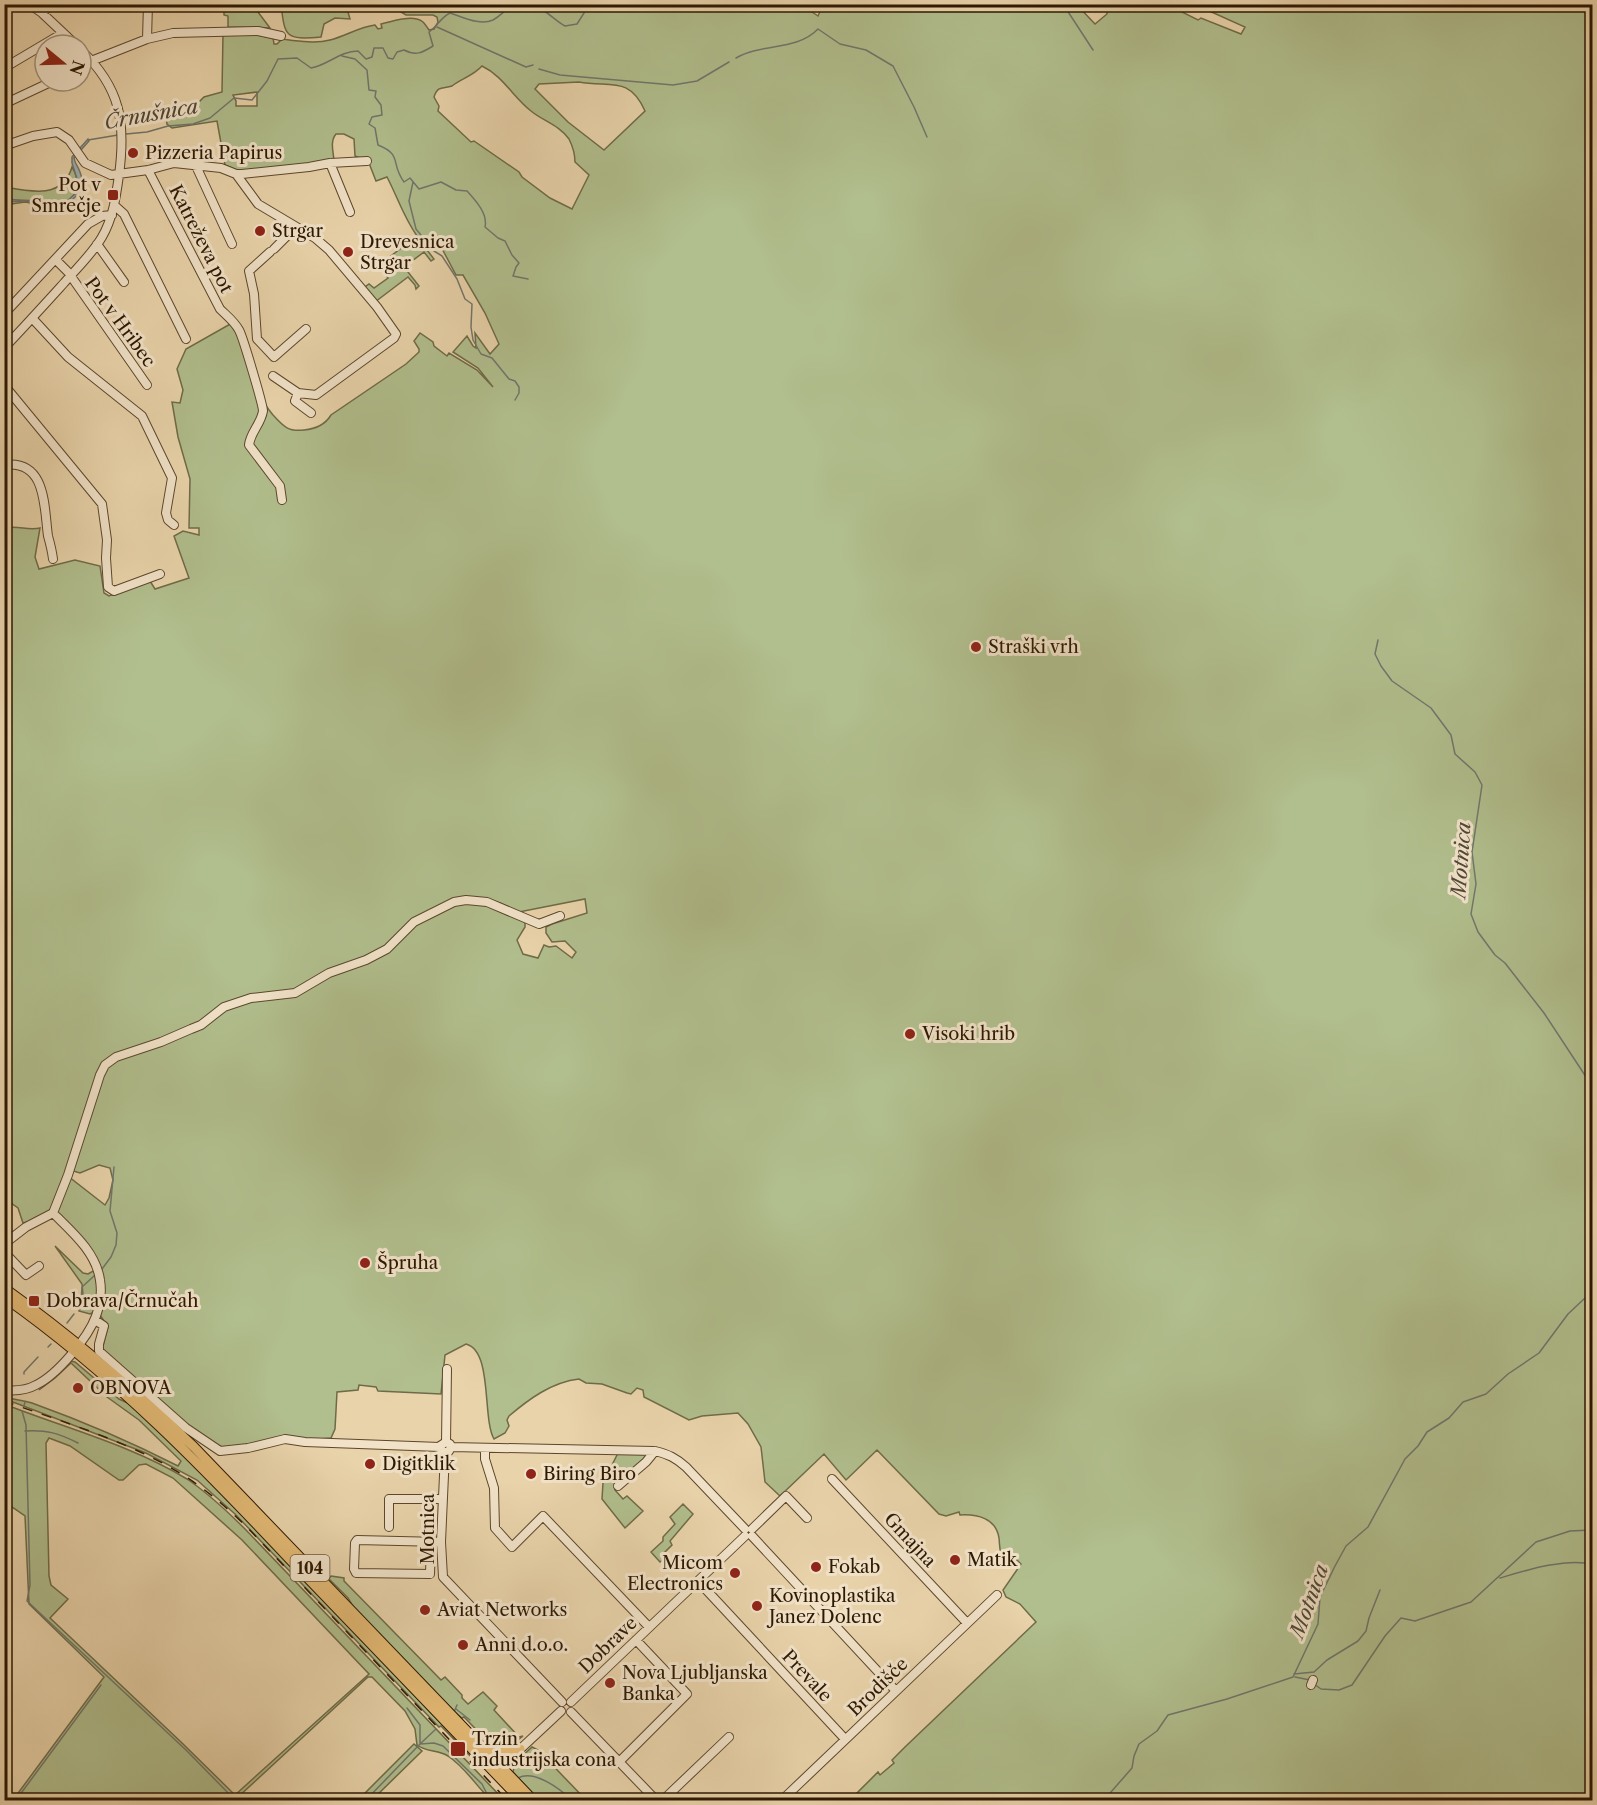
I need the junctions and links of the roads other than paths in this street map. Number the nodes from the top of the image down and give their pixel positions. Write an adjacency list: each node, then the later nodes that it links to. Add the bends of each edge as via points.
1 (29, 4): 4 (street)
2 (52, 4): 4 (street)
3 (148, 4): 7 (street)
4 (42, 14): 5 (street)
5 (63, 33)
6 (280, 36): 7 (street, via 258,31 196,31)
7 (147, 39): 9 (street)
8 (33, 51): 10 (street)
9 (93, 62): 19 (street, via 114,93 120,114)
10 (4, 68)
11 (33, 90): 12 (street)
12 (4, 104)
13 (4, 146): 19 (street, via 53,132 66,136 85,164)
14 (367, 161): 15 (street)
15 (330, 163): 18 (street); 21 (street)
16 (196, 166): 17 (street, via 174,163); 18 (street); 25 (street)
17 (148, 170): 19 (street); 40 (street, Katreževa pot, via 220,309 243,338 263,406 249,446 280,486)
18 (236, 174): 23 (street, via 258,204)
19 (119, 175): 20 (street)
20 (114, 205): 22 (street); 32 (street, via 124,214)
21 (350, 212)
22 (112, 215): 24 (street); 26 (street, via 88,224)
23 (296, 227): 31 (street, via 253,266 249,275 257,339 274,357); 37 (street, via 329,249 396,334 318,394)
24 (97, 244): 27 (street); 28 (street, Pot v Hribec)
25 (232, 244)
26 (56, 260): 27 (street, Pot v Hribec); 29 (street)
27 (70, 276): 30 (street); 36 (street, Pot v Hribec)
28 (124, 282)
29 (4, 314)
30 (32, 318): 33 (street); 41 (street, via 68,357 140,412 172,478 166,513)
31 (306, 329)
32 (186, 339)
33 (4, 348)
34 (273, 376): 37 (street)
35 (4, 385): 43 (street, via 100,500 106,527 108,587 114,591)
36 (147, 385)
37 (298, 393): 38 (street, via 295,401)
38 (311, 413)
39 (4, 465): 42 (street, via 24,466 40,484)
40 (282, 500)
41 (174, 525)
42 (54, 559)
43 (160, 574)
44 (560, 916): 45 (street, via 539,924 488,902 454,902 414,922 377,955 329,973 295,993 251,998 224,1007 191,1029 116,1057 100,1075)
45 (53, 1213): 46 (street); 51 (street, via 96,1264 100,1292)
46 (4, 1244)
47 (4, 1252): 48 (street, via 26,1275)
48 (39, 1266)
49 (4, 1288): 52 (main road, 104)
50 (4, 1297): 52 (main road, 104)
51 (95, 1320): 52 (street); 56 (street, via 104,1326 99,1351 186,1428 220,1451 285,1439)
52 (75, 1348): 54 (street, via 55,1372 35,1386); 55 (main road, 104)
53 (447, 1369): 56 (street, Motnica)
54 (4, 1390)
55 (166, 1426): 78 (main road, 104, via 225,1478); 81 (main road, 104)
56 (445, 1447): 57 (street); 61 (street, Motnica)
57 (485, 1449): 58 (street); 70 (street, via 484,1459 494,1488 495,1528 512,1547 543,1516)
58 (655, 1451): 60 (street); 64 (street, via 677,1459)
59 (832, 1479): 69 (street, Gmajna)
60 (618, 1486)
61 (442, 1499): 63 (street, via 389,1498); 66 (street, Motnica)
62 (807, 1518): 64 (street, Dobrave, via 786,1496)
63 (389, 1527)
64 (748, 1532): 67 (street, Dobrave); 72 (street)
65 (431, 1542): 65 (street, via 357,1540 354,1569 356,1573 430,1574); 66 (street)
66 (441, 1542): 74 (street, Motnica, via 443,1577)
67 (698, 1581): 70 (street, Dobrave); 77 (street, Prevale)
68 (997, 1595): 69 (street, Brodišče)
69 (967, 1623): 72 (street, Brodišče)
70 (649, 1627): 71 (street, Dobrave)
71 (636, 1640): 73 (street, Dobrave); 80 (street, via 687,1694)
72 (896, 1691): 77 (street, Brodišče)
73 (572, 1702): 74 (street, via 566,1700); 75 (street)
74 (562, 1706): 75 (street, via 565,1713); 79 (street)
75 (571, 1712): 80 (street)
76 (729, 1737): 85 (street)
77 (845, 1739): 86 (street, Brodišče)
78 (482, 1748): 79 (main road, via 501,1752); 81 (main road, 104)
79 (520, 1749): 81 (street)
80 (620, 1762): 84 (street)
81 (498, 1770): 82 (main road, 104); 83 (main road, 104)
82 (521, 1800)
83 (533, 1800)
84 (656, 1800)
85 (663, 1800)
86 (782, 1800)

